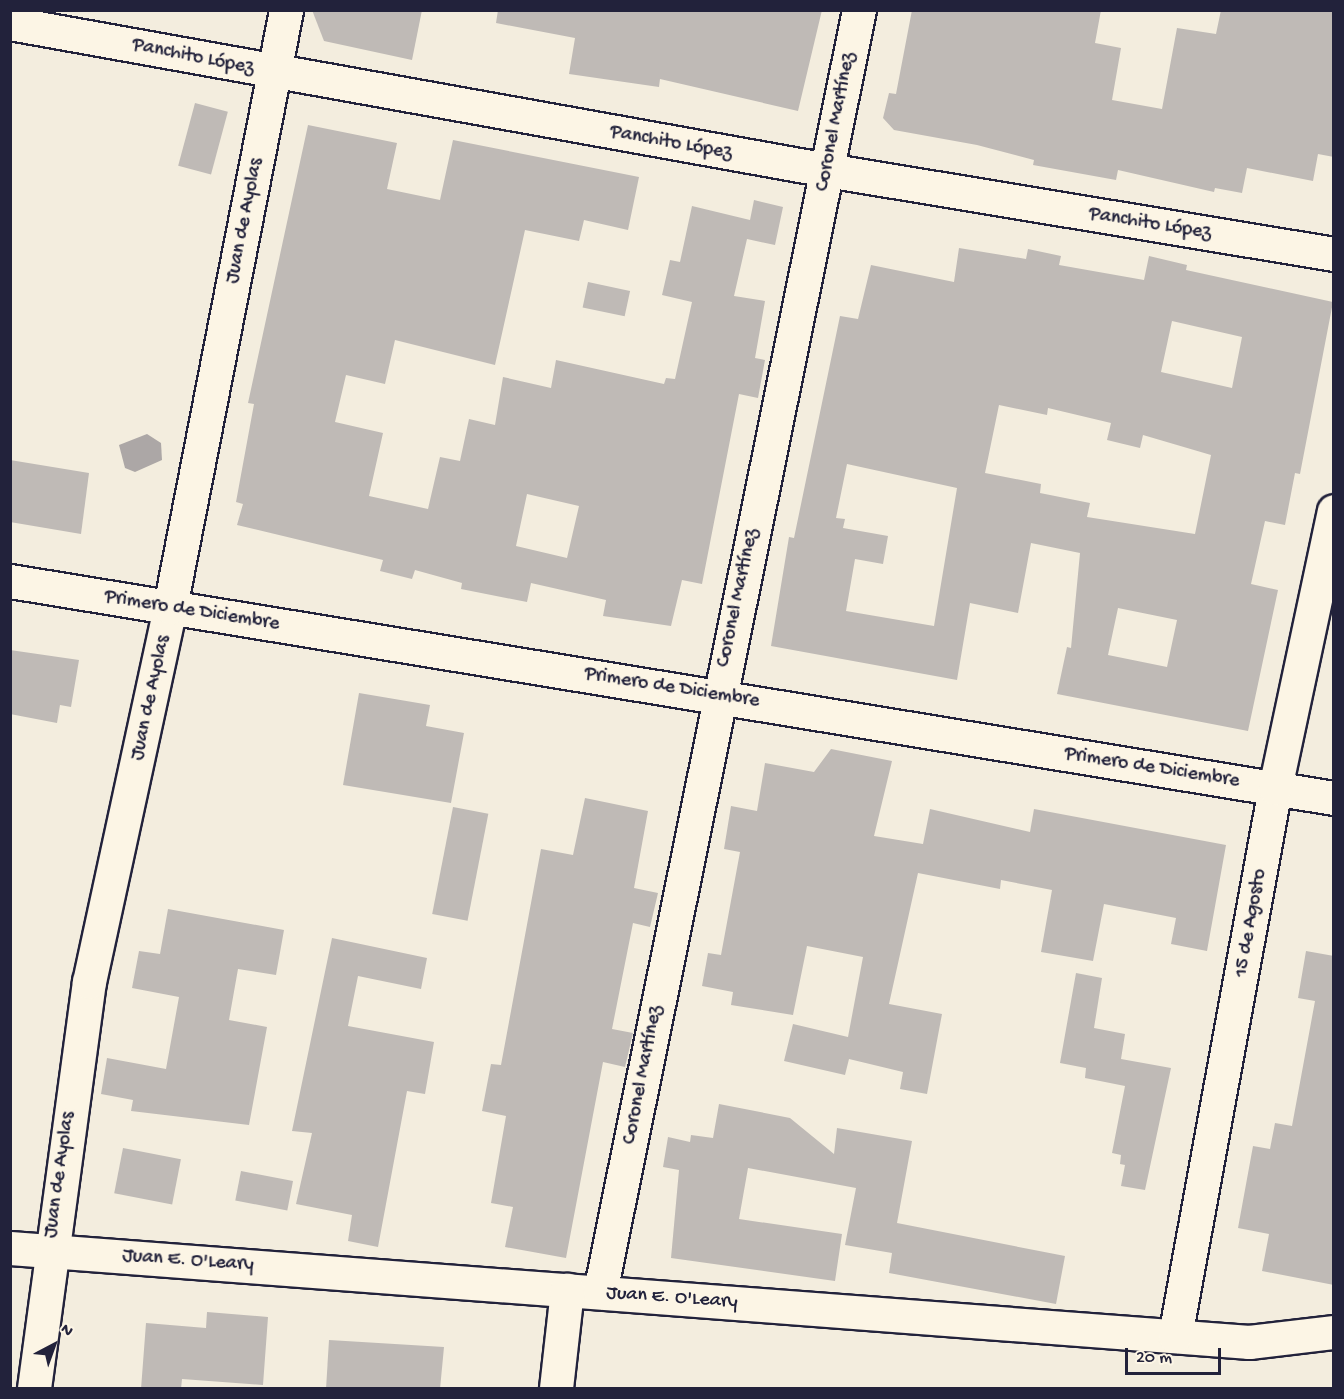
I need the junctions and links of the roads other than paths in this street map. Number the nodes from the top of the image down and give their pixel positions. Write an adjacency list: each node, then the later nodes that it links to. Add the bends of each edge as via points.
1 (285, 10): 4 (street, Juan de Ayolas)
2 (859, 10): 5 (street, Coronel Martínez)
3 (10, 23): 4 (street, Panchito López)
4 (273, 72): 5 (street, Panchito López); 9 (street, Juan de Ayolas)
5 (827, 170): 6 (street, Panchito López); 10 (street, Coronel Martínez)
6 (1334, 254)
7 (1334, 511): 11 (street, 15 de Agosto)
8 (10, 581): 9 (street, Primero de Diciembre)
9 (170, 608): 10 (street, Primero de Diciembre); 14 (street, Juan de Ayolas, via 89,982)
10 (718, 696): 11 (street, Primero de Diciembre); 16 (street, Coronel Martínez)
11 (1275, 788): 12 (street, Primero de Diciembre); 18 (street, 15 de Agosto)
12 (1334, 798)
13 (10, 1248): 14 (street, Juan E. O'Leary)
14 (49, 1251): 15 (street, Juan E. O'Leary); 19 (street, Juan de Ayolas)
15 (567, 1290): 16 (street, Juan E. O'Leary); 20 (street)
16 (600, 1292): 18 (street, Juan E. O'Leary)
17 (1334, 1332): 18 (street, Juan E. O'Leary, via 1249,1342)
18 (1175, 1336)
19 (34, 1389)
20 (556, 1389)

